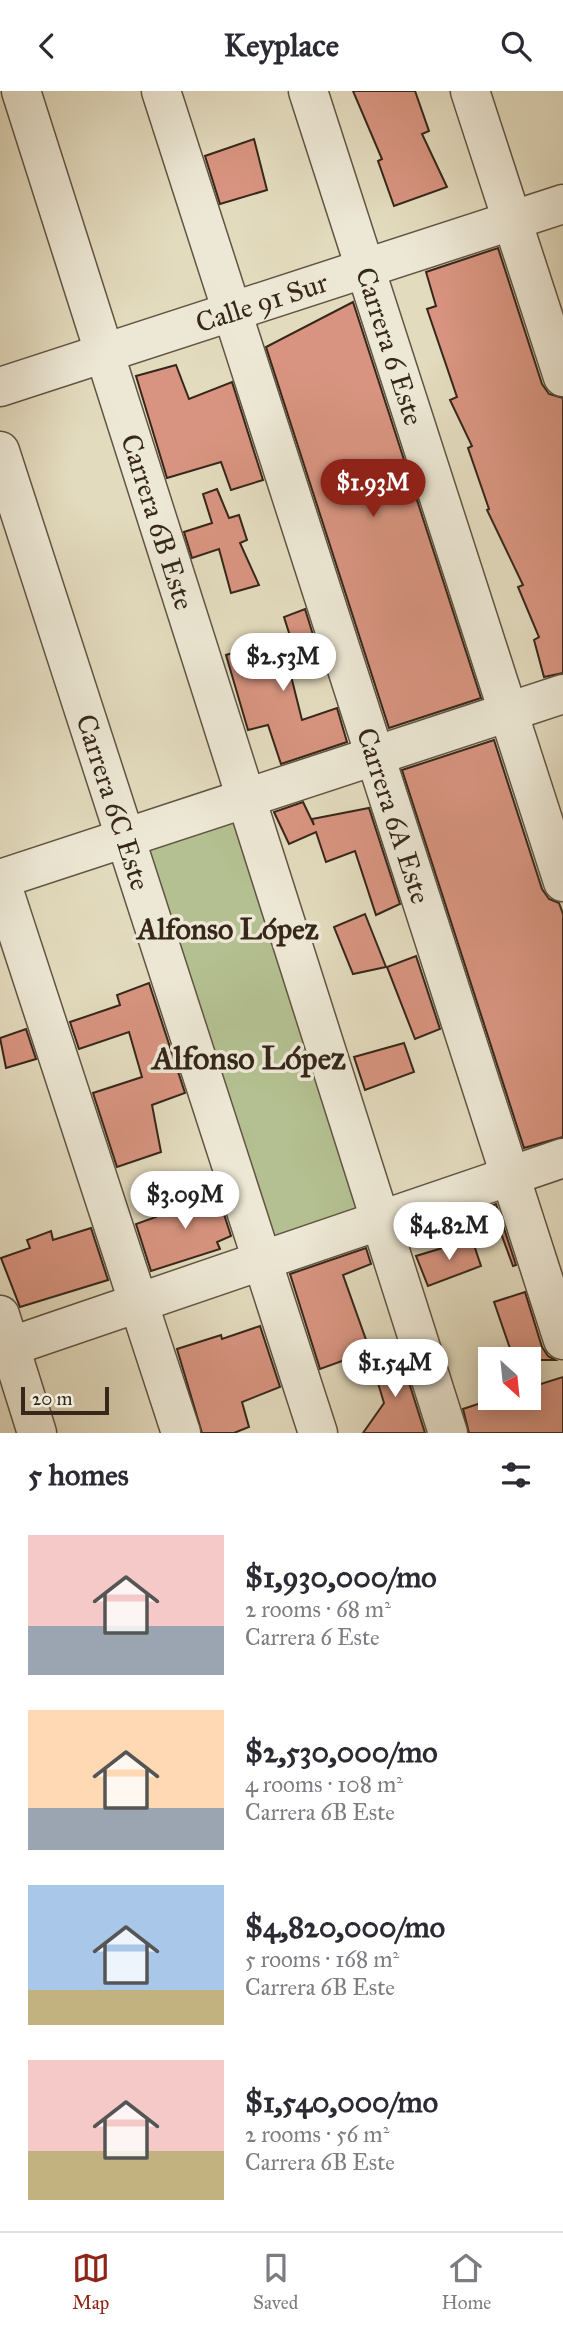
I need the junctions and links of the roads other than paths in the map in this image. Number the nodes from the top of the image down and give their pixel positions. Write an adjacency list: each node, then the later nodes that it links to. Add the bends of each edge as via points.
1 (21, 91): 9 (street, Carrera 6B Este)
2 (161, 91): 8 (street, Carrera 6A Este)
3 (308, 91): 7 (street, Carrera 6 Este)
4 (470, 91): 6 (street)
5 (563, 204): 6 (street, Calle 91 Sur)
6 (512, 221): 7 (street, Calle 91 Sur); 10 (street)
7 (366, 268): 8 (street, Calle 91 Sur); 14 (street, Carrera 6 Este)
8 (232, 312): 9 (street, Calle 91 Sur); 15 (street, Carrera 6A Este)
9 (103, 353): 11 (street, Calle 91 Sur); 16 (street, Carrera 6B Este)
10 (563, 377)
11 (0, 387)
12 (0, 451): 17 (street, Carrera 6C Este)
13 (563, 694): 14 (street)
14 (509, 711): 15 (street); 19 (street, Carrera 6 Este)
15 (375, 755): 16 (street); 21 (street, Carrera 6A Este)
16 (245, 798): 17 (street); 22 (street, Carrera 6B Este)
17 (125, 837): 18 (street); 23 (street, Carrera 6C Este)
18 (0, 879): 24 (street)
19 (563, 882)
20 (563, 1158): 21 (street)
21 (510, 1176): 22 (street); 26 (street, Carrera 6A Este)
22 (380, 1220): 23 (street); 30 (street, Carrera 6B Este)
23 (262, 1261): 24 (street); 29 (street, Carrera 6C Este)
24 (138, 1303): 25 (street); 28 (street)
25 (3, 1337): 27 (street)
26 (563, 1340)
27 (37, 1433)
28 (181, 1433)
29 (318, 1433)
30 (448, 1433)

